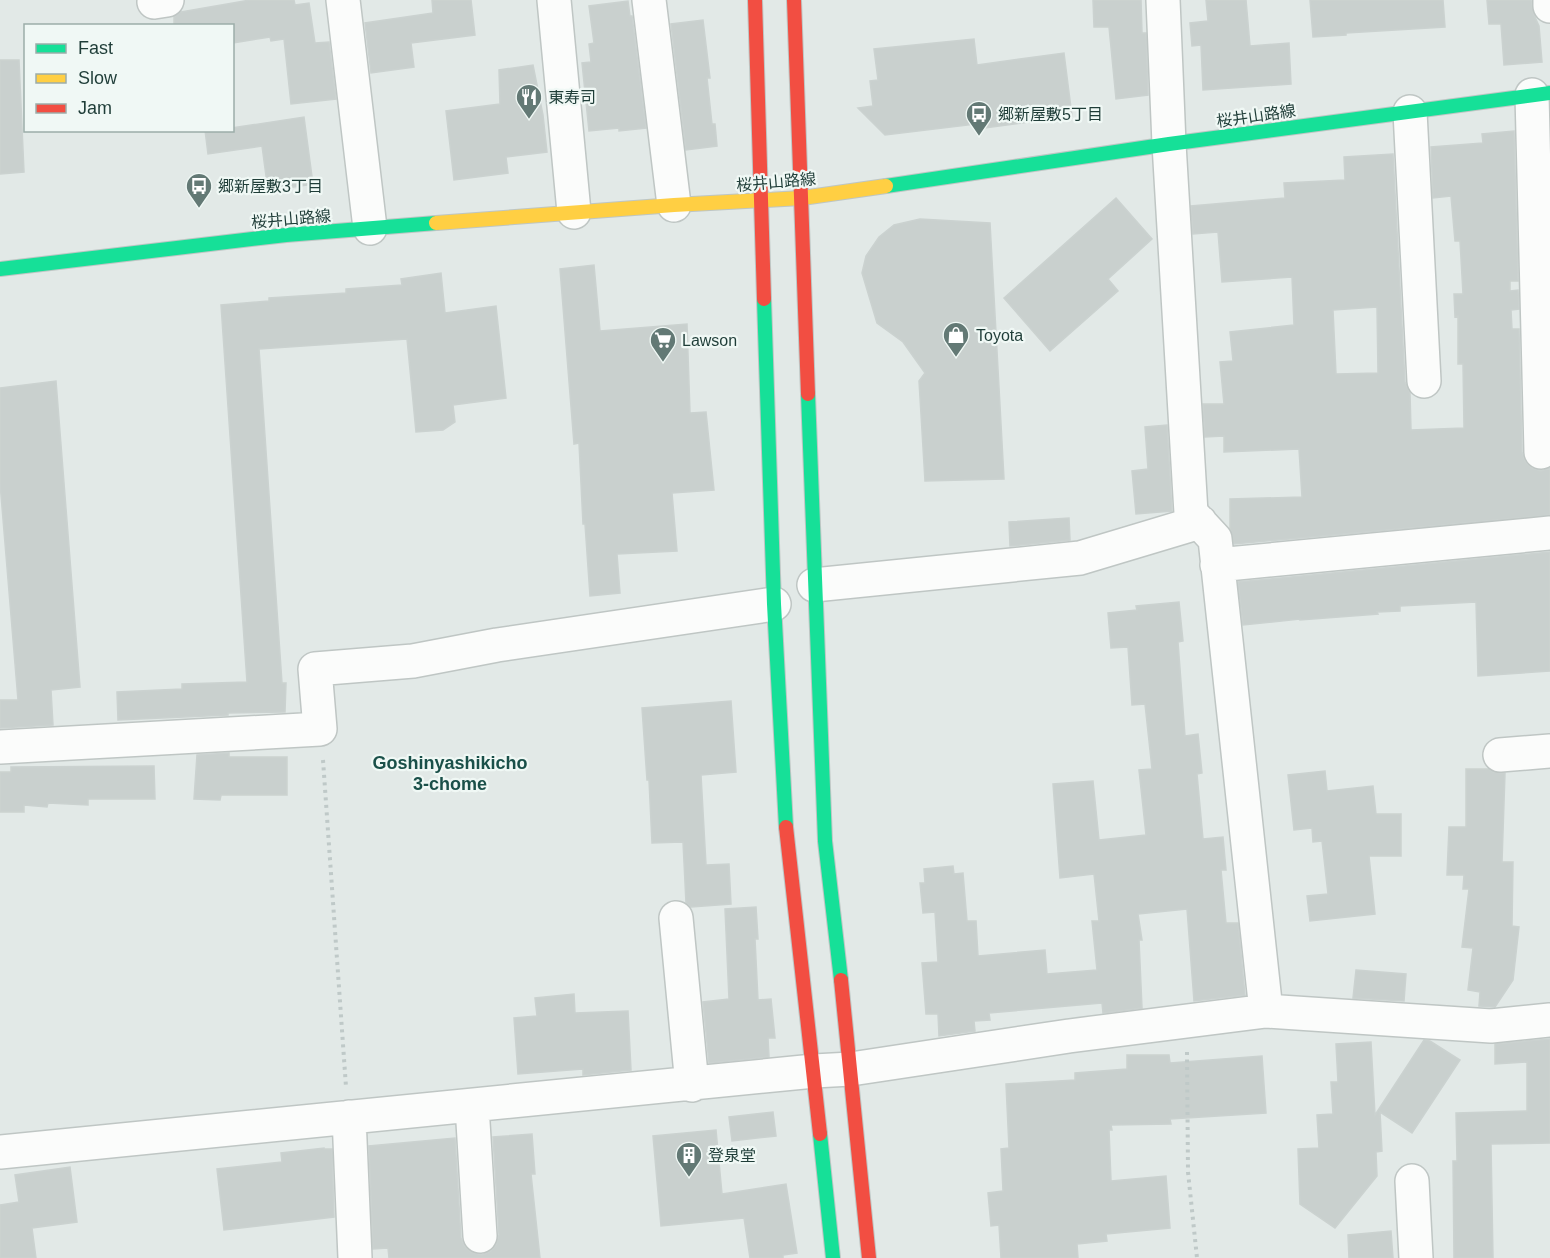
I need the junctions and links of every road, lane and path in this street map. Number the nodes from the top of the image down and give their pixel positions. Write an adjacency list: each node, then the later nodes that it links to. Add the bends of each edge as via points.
1 (343, 0): 16 (street)
2 (554, 0): 15 (street)
3 (649, 0): 14 (street)
4 (755, 0): 13 (street)
5 (794, 0): 12 (street)
6 (1163, 0): 11 (street)
7 (1550, 0): 8 (street)
8 (1550, 6)
9 (1541, 94): 10 (street, 桜井山路線); 19 (street)
10 (1410, 112): 11 (street, 桜井山路線); 18 (street)
11 (1169, 144): 12 (street, 桜井山路線); 20 (street, via 1191,513)
12 (802, 198): 13 (street, 桜井山路線); 23 (street)
13 (763, 200): 14 (street, 桜井山路線); 24 (street)
14 (674, 204): 15 (street, 桜井山路線)
15 (574, 213): 16 (street, 桜井山路線)
16 (370, 228): 17 (street, 桜井山路線)
17 (0, 269)
18 (1424, 381)
19 (1541, 452)
20 (1200, 522): 22 (street, via 1215,539); 23 (street, via 1080,558)
21 (1550, 533): 22 (street)
22 (1217, 565): 30 (street)
23 (813, 585): 33 (street, via 825,841)
24 (774, 604): 25 (street, via 413,661 315,669); 34 (street, via 787,846)
25 (320, 729): 26 (street); 37 (path)
26 (0, 747)
27 (1550, 751): 28 (street)
28 (1500, 754)
29 (676, 918): 35 (street)
30 (1266, 1011): 31 (street, via 1491,1026); 32 (street)
31 (1550, 1020)
32 (1186, 1021): 33 (street); 44 (path, via 1188,1172)
33 (851, 1070): 34 (street); 43 (street)
34 (814, 1071): 35 (street); 42 (street)
35 (692, 1085): 36 (street)
36 (472, 1106): 37 (street); 40 (street)
37 (349, 1117): 38 (street); 41 (street)
38 (0, 1152)
39 (1412, 1181): 45 (street)
40 (480, 1236)
41 (355, 1258)
42 (833, 1258)
43 (869, 1258)
44 (1197, 1258)
45 (1416, 1258)

